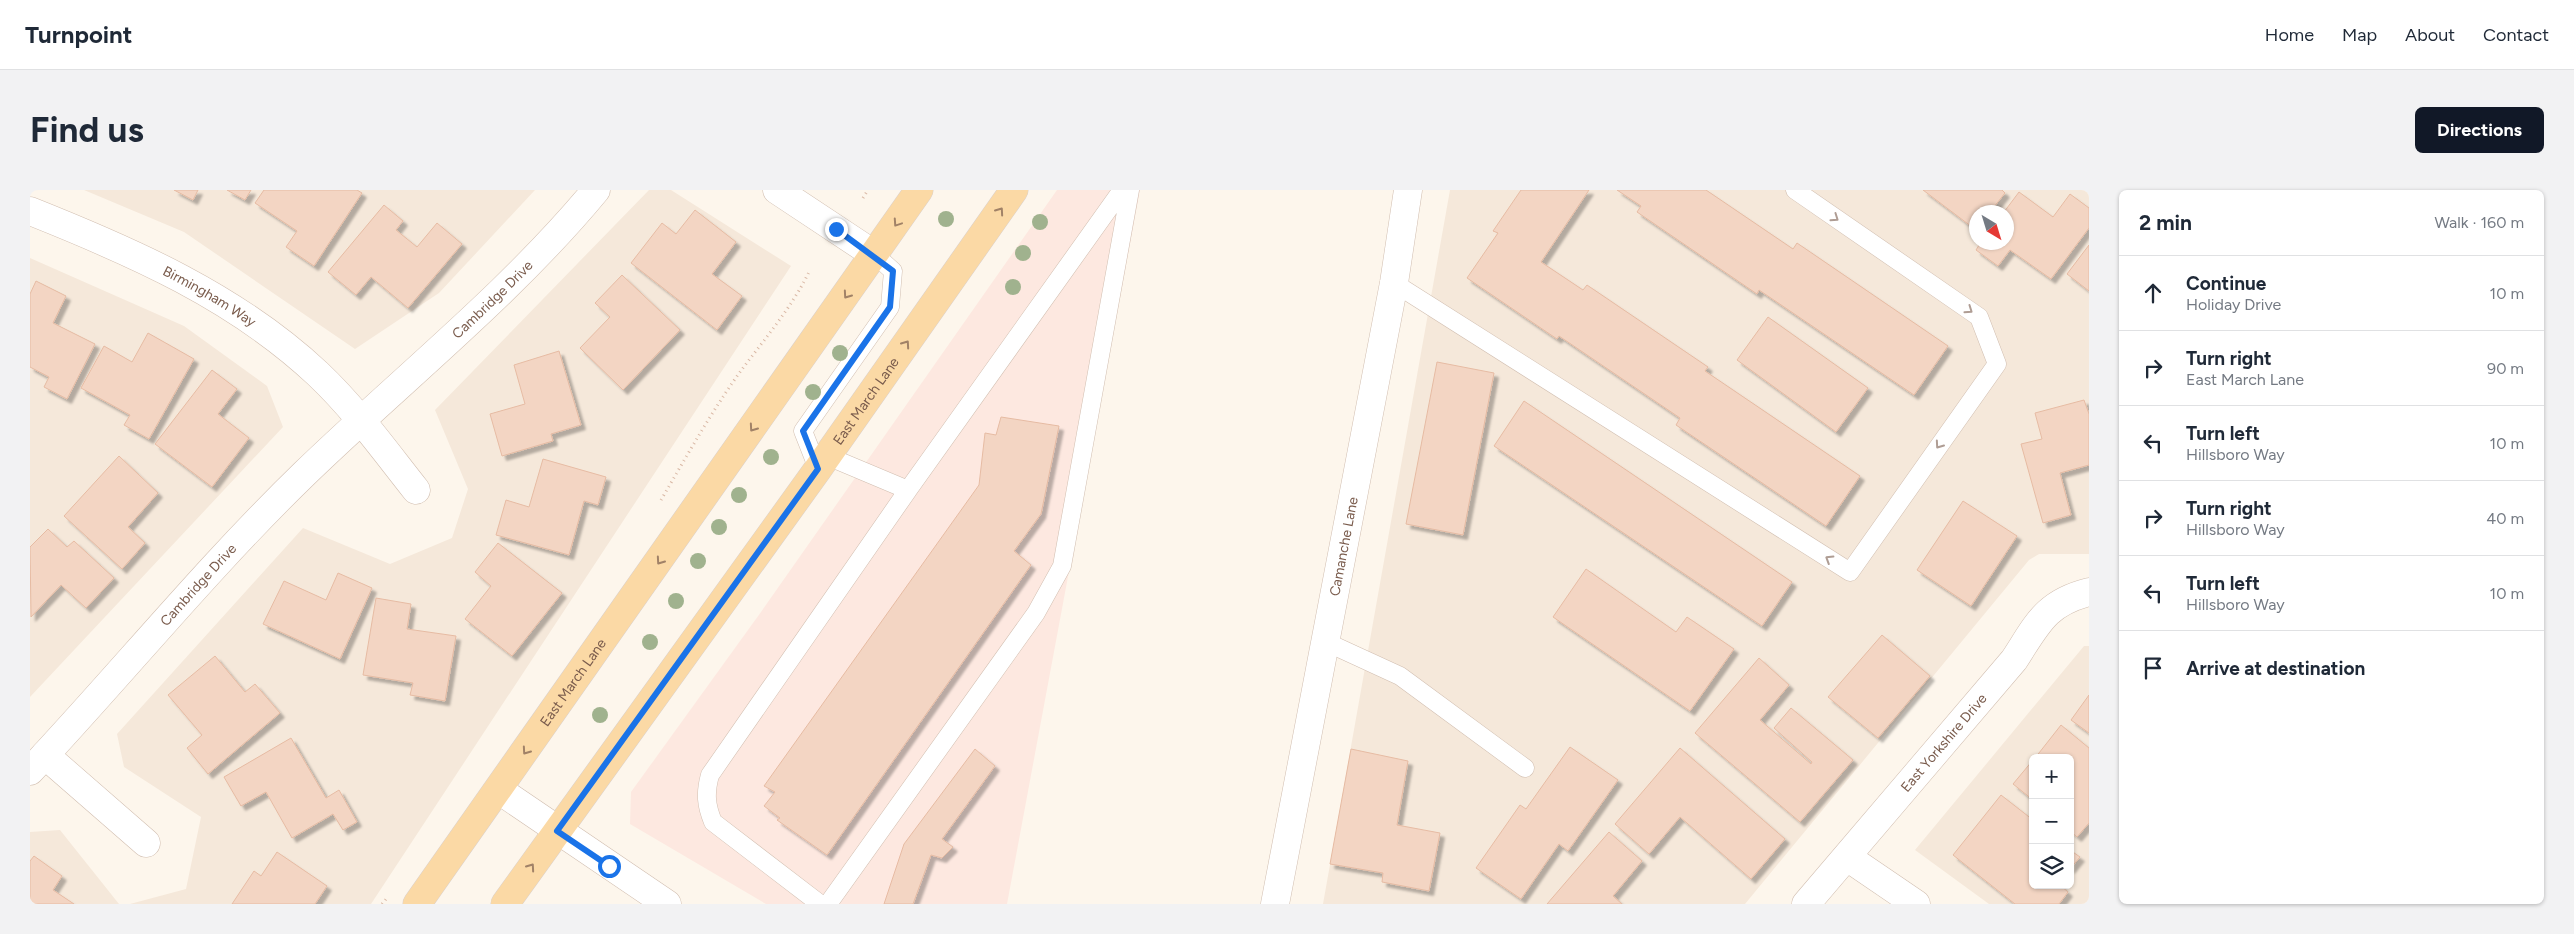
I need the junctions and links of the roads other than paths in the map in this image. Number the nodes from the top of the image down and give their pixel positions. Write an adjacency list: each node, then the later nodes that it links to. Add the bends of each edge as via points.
1 (596, 190): 12 (street, Cambridge Drive, via 500,292)
2 (777, 190): 10 (street)
3 (919, 190): 10 (main road, East March Lane, one-way to 10)
4 (1014, 190): 13 (main road, East March Lane, one-way to 4)
5 (1122, 190): 15 (lane)
6 (1130, 190): 28 (lane, via 1062,566 1036,613)
7 (1408, 190): 11 (street, Camanche Lane)
8 (1795, 190): 11 (lane, one-way to 11, via 1979,317 1997,364 1850,572)
9 (30, 211): 12 (street, Birmingham Way, via 172,273 217,297 259,325 319,375)
10 (875, 256): 13 (lane, via 893,271 890,307 803,431); 20 (main road, East March Lane, one-way to 20)
11 (1394, 283): 17 (street, Camanche Lane)
12 (361, 422): 14 (street); 18 (street, Cambridge Drive, via 303,474)
13 (823, 463): 15 (lane); 21 (main road, East March Lane)
14 (416, 490)
15 (908, 490): 27 (lane, via 710,775 705,792 713,822)
16 (2089, 592): 23 (street, East Yorkshire Drive, via 2056,604 2014,660)
17 (1326, 642): 19 (lane, via 1400,676); 29 (street, Camanche Lane)
18 (38, 763): 22 (street, Cambridge Drive)
19 (1525, 768)
20 (499, 790): 21 (street); 24 (main road, East March Lane)
21 (557, 831): 25 (main road, East March Lane, one-way to 21); 26 (street)
22 (146, 842)
23 (1847, 857): 30 (street, East Yorkshire Drive); 31 (street)
24 (416, 904)
25 (505, 904)
26 (667, 904)
27 (820, 904)
28 (828, 904)
29 (1275, 904)
30 (1806, 904)
31 (1916, 904)

